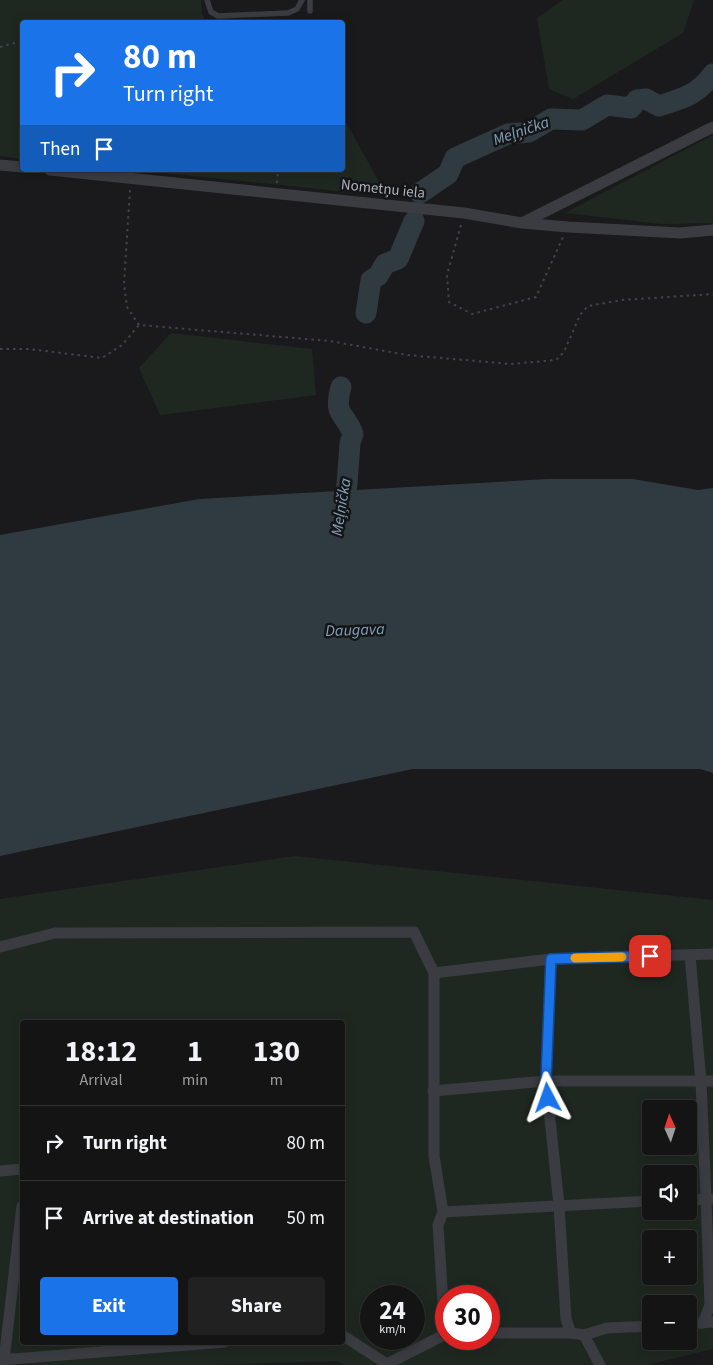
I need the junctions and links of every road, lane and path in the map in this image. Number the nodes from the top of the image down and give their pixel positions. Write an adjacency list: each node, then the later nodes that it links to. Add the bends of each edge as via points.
1 (208, 0): 2 (lane, via 211,12 218,16 288,13 297,9)
2 (302, 0)
3 (310, 0): 4 (lane)
4 (310, 11)
5 (20, 42): 6 (path)
6 (0, 47)
7 (713, 127): 13 (street)
8 (0, 165): 9 (street)
9 (20, 167)
10 (70, 172): 11 (street, Nometņu iela)
11 (131, 178): 12 (street, Nometņu iela); 17 (path, via 124,284 127,307)
12 (464, 213): 13 (street, Nometņu iela); 14 (path, via 447,275 447,289 449,302 472,314 536,297)
13 (522, 223): 14 (street, Nometņu iela)
14 (568, 227): 15 (street, Nometņu iela, via 680,233)
15 (713, 230)
16 (713, 294): 17 (path, via 622,300 588,306 580,315 564,352 556,360 511,364 407,355 330,341)
17 (139, 325): 18 (path, via 122,345 102,358 29,349)
18 (0, 349)
19 (0, 947): 23 (street, via 56,933 414,932)
20 (713, 954): 21 (street)
21 (690, 955): 22 (street); 25 (street)
22 (551, 959): 23 (street); 24 (street)
23 (434, 973): 27 (street)
24 (546, 1081): 25 (street); 27 (street); 32 (street)
25 (701, 1082): 26 (street); 30 (street)
26 (713, 1082)
27 (433, 1091): 33 (street, via 434,1156)
28 (20, 1169): 29 (street)
29 (0, 1171)
30 (709, 1199): 36 (street)
31 (642, 1201): 32 (street)
32 (560, 1205): 33 (street); 38 (street, via 566,1319)
33 (443, 1212): 35 (street, via 438,1225)
34 (20, 1221): 45 (street)
35 (442, 1285)
36 (708, 1323)
37 (642, 1326): 40 (street, via 607,1328)
38 (571, 1333): 39 (street); 40 (street)
39 (500, 1334)
40 (584, 1335): 46 (street)
41 (345, 1337): 42 (street, via 387,1364)
42 (435, 1340)
43 (170, 1345): 44 (street)
44 (82, 1348): 45 (street)
45 (2, 1360)
46 (600, 1365)

